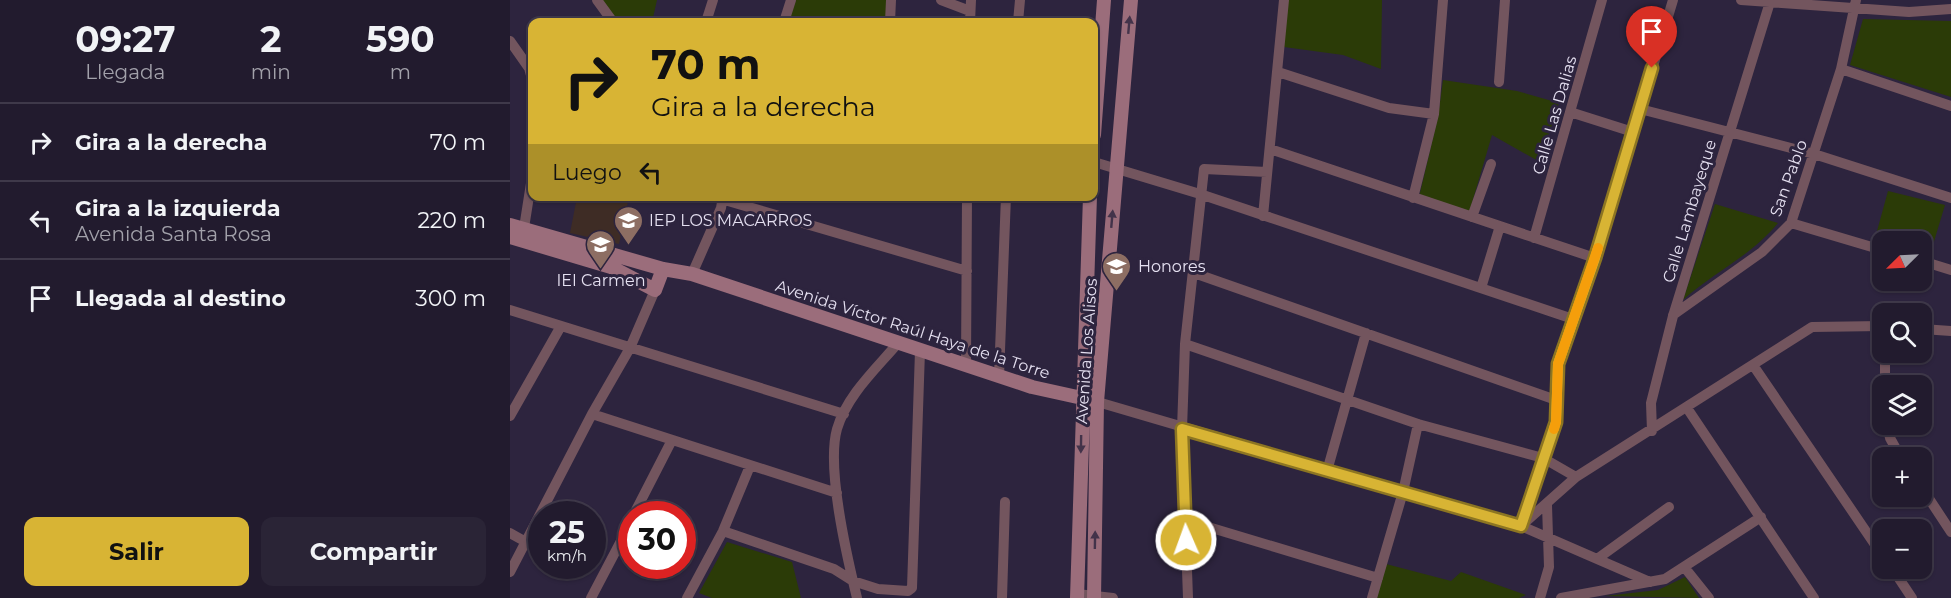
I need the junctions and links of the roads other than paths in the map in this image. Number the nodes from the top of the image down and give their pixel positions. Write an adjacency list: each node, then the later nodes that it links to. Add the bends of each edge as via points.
1 (597, 0): 19 (street)
2 (713, 0): 20 (street)
3 (791, 0): 21 (street)
4 (891, 0): 22 (street)
5 (941, 0): 17 (street)
6 (1020, 0): 23 (street)
7 (1104, 0): 28 (street)
8 (1131, 0): 40 (street, Avenida Los Alisos, one-way to 8)
9 (1284, 0): 27 (street)
10 (1443, 0): 33 (street)
11 (1505, 0): 29 (street)
12 (1602, 0): 32 (street, Calle Las Dalias)
13 (1673, 0): 31 (street)
14 (1741, 0): 15 (street)
15 (1770, 2): 16 (street); 35 (street, Calle Lambayeque)
16 (1856, 4): 18 (street, via 1909,12); 26 (street, San Pablo)
17 (970, 5)
18 (1951, 9)
19 (610, 18)
20 (707, 18)
21 (785, 18)
22 (890, 18)
23 (1018, 18)
24 (510, 41): 25 (street)
25 (528, 67)
26 (1841, 69): 30 (street); 37 (street, San Pablo)
27 (1278, 72): 33 (street, via 1389,108); 36 (street)
28 (1098, 81)
29 (1499, 82)
30 (1951, 106)
31 (1640, 109): 34 (street); 35 (street)
32 (1570, 112): 34 (street); 58 (street, Calle Las Dalias)
33 (1434, 114): 43 (street)
34 (1633, 132): 60 (street)
35 (1729, 132): 37 (street); 70 (street, Calle Lambayeque)
36 (1270, 149): 41 (street); 43 (street)
37 (1814, 154): 44 (street); 53 (street, San Pablo)
38 (1098, 163): 40 (street)
39 (1491, 164): 52 (street)
40 (1117, 169): 42 (street); 87 (street, Avenida Los Alisos, one-way to 40)
41 (1268, 171): 42 (street, via 1204,168); 51 (street)
42 (1200, 194): 51 (street); 65 (street)
43 (1413, 198): 52 (street)
44 (1951, 198)
45 (528, 201): 56 (street)
46 (722, 201): 66 (street)
47 (733, 201): 64 (street)
48 (967, 201): 64 (street)
49 (1006, 201): 83 (street)
50 (1090, 201): 84 (street, Avenida Los Alisos)
51 (1263, 216): 67 (street)
52 (1472, 217): 55 (street)
53 (1791, 223): 59 (street); 70 (street, San Pablo, via 1762,252)
54 (510, 225): 56 (street, Avenida Víctor Raúl Haya de la Torre)
55 (1500, 226): 58 (street); 67 (street)
56 (524, 228): 62 (street, Avenida Víctor Raúl Haya de la Torre)
57 (510, 237): 68 (street, via 611,267)
58 (1534, 238): 60 (street)
59 (1872, 247)
60 (1595, 258): 71 (street)
61 (1932, 264): 63 (street)
62 (663, 269): 66 (street, Avenida Víctor Raúl Haya de la Torre); 68 (street)
63 (1951, 270)
64 (967, 271): 82 (street)
65 (1194, 273): 76 (street); 78 (street)
66 (692, 274): 77 (street, Avenida Víctor Raúl Haya de la Torre)
67 (1481, 288): 71 (street)
68 (655, 290): 79 (street)
69 (510, 310): 72 (street)
70 (1673, 316): 94 (street, Calle Lambayeque, via 1651,403)
71 (1573, 320): 85 (street, via 1558,364)
72 (561, 326): 79 (street); 91 (street)
73 (1872, 326): 81 (street, via 1812,327)
74 (1932, 330): 75 (street)
75 (1951, 331)
76 (1366, 333): 85 (street); 86 (street)
77 (898, 343): 80 (street, Avenida Víctor Raúl Haya de la Torre); 90 (street, via 855,392)
78 (1185, 344): 86 (street); 93 (street)
79 (630, 348): 89 (street); 90 (street)
80 (920, 351): 82 (street, Avenida Víctor Raúl Haya de la Torre); 122 (street, via 912,588 878,589)
81 (1753, 365): 88 (street); 114 (street)
82 (966, 366): 83 (street, Avenida Víctor Raúl Haya de la Torre)
83 (999, 376): 84 (street, Avenida Víctor Raúl Haya de la Torre)
84 (1082, 398): 87 (street, Avenida Víctor Raúl Haya de la Torre); 125 (street, Avenida Los Alisos, one-way to 125)
85 (1556, 400): 96 (street, via 1556,422)
86 (1348, 401): 92 (street); 98 (street)
87 (1097, 402): 93 (street, Avenida Víctor Raúl Haya de la Torre); 126 (street, Avenida Los Alisos, one-way to 87)
88 (1688, 408): 94 (street); 107 (street)
89 (592, 414): 95 (street); 115 (street)
90 (844, 414): 101 (street, via 837,429)
91 (510, 416)
92 (1418, 423): 96 (street); 100 (street)
93 (1182, 429): 98 (street, Avenida Víctor Raúl Haya de la Torre); 108 (street)
94 (1652, 431): 99 (street)
95 (672, 440): 97 (street); 102 (street)
96 (1543, 458): 99 (street); 109 (street)
97 (750, 466): 101 (street); 110 (street)
98 (1327, 471): 100 (street, Avenida Víctor Raúl Haya de la Torre)
99 (1576, 477): 105 (street)
100 (1403, 492): 109 (street, Avenida Víctor Raúl Haya de la Torre); 120 (street)
101 (837, 493): 122 (street)
102 (641, 501)
103 (1005, 501): 130 (street)
104 (1932, 503): 111 (street)
105 (1547, 505): 109 (street); 113 (street)
106 (1669, 507): 117 (street)
107 (1761, 517): 118 (street); 137 (street)
108 (1185, 520): 120 (street); 132 (street)
109 (1521, 526): 113 (street, Avenida Víctor Raúl Haya de la Torre)
110 (723, 531): 122 (street, via 834,569); 128 (street)
111 (1951, 532)
112 (510, 533): 115 (street)
113 (1546, 537): 117 (street, Avenida Víctor Raúl Haya de la Torre); 134 (street, via 1549,567)
114 (1872, 540)
115 (526, 542): 119 (street)
116 (618, 547): 127 (street)
117 (1597, 559): 123 (street, Avenida Víctor Raúl Haya de la Torre)
118 (1685, 568): 123 (street); 136 (street)
119 (510, 572)
120 (1378, 578): 133 (street)
121 (1899, 579): 138 (street)
122 (853, 581): 129 (street)
123 (1650, 582): 124 (street)
124 (1599, 594): 135 (street)
125 (1077, 596): 126 (street)
126 (1094, 597): 131 (street)
127 (591, 598)
128 (687, 598)
129 (857, 598)
130 (1002, 598)
131 (1113, 598)
132 (1188, 598)
133 (1372, 598)
134 (1540, 598)
135 (1561, 598)
136 (1710, 598)
137 (1814, 598)
138 (1912, 598)

